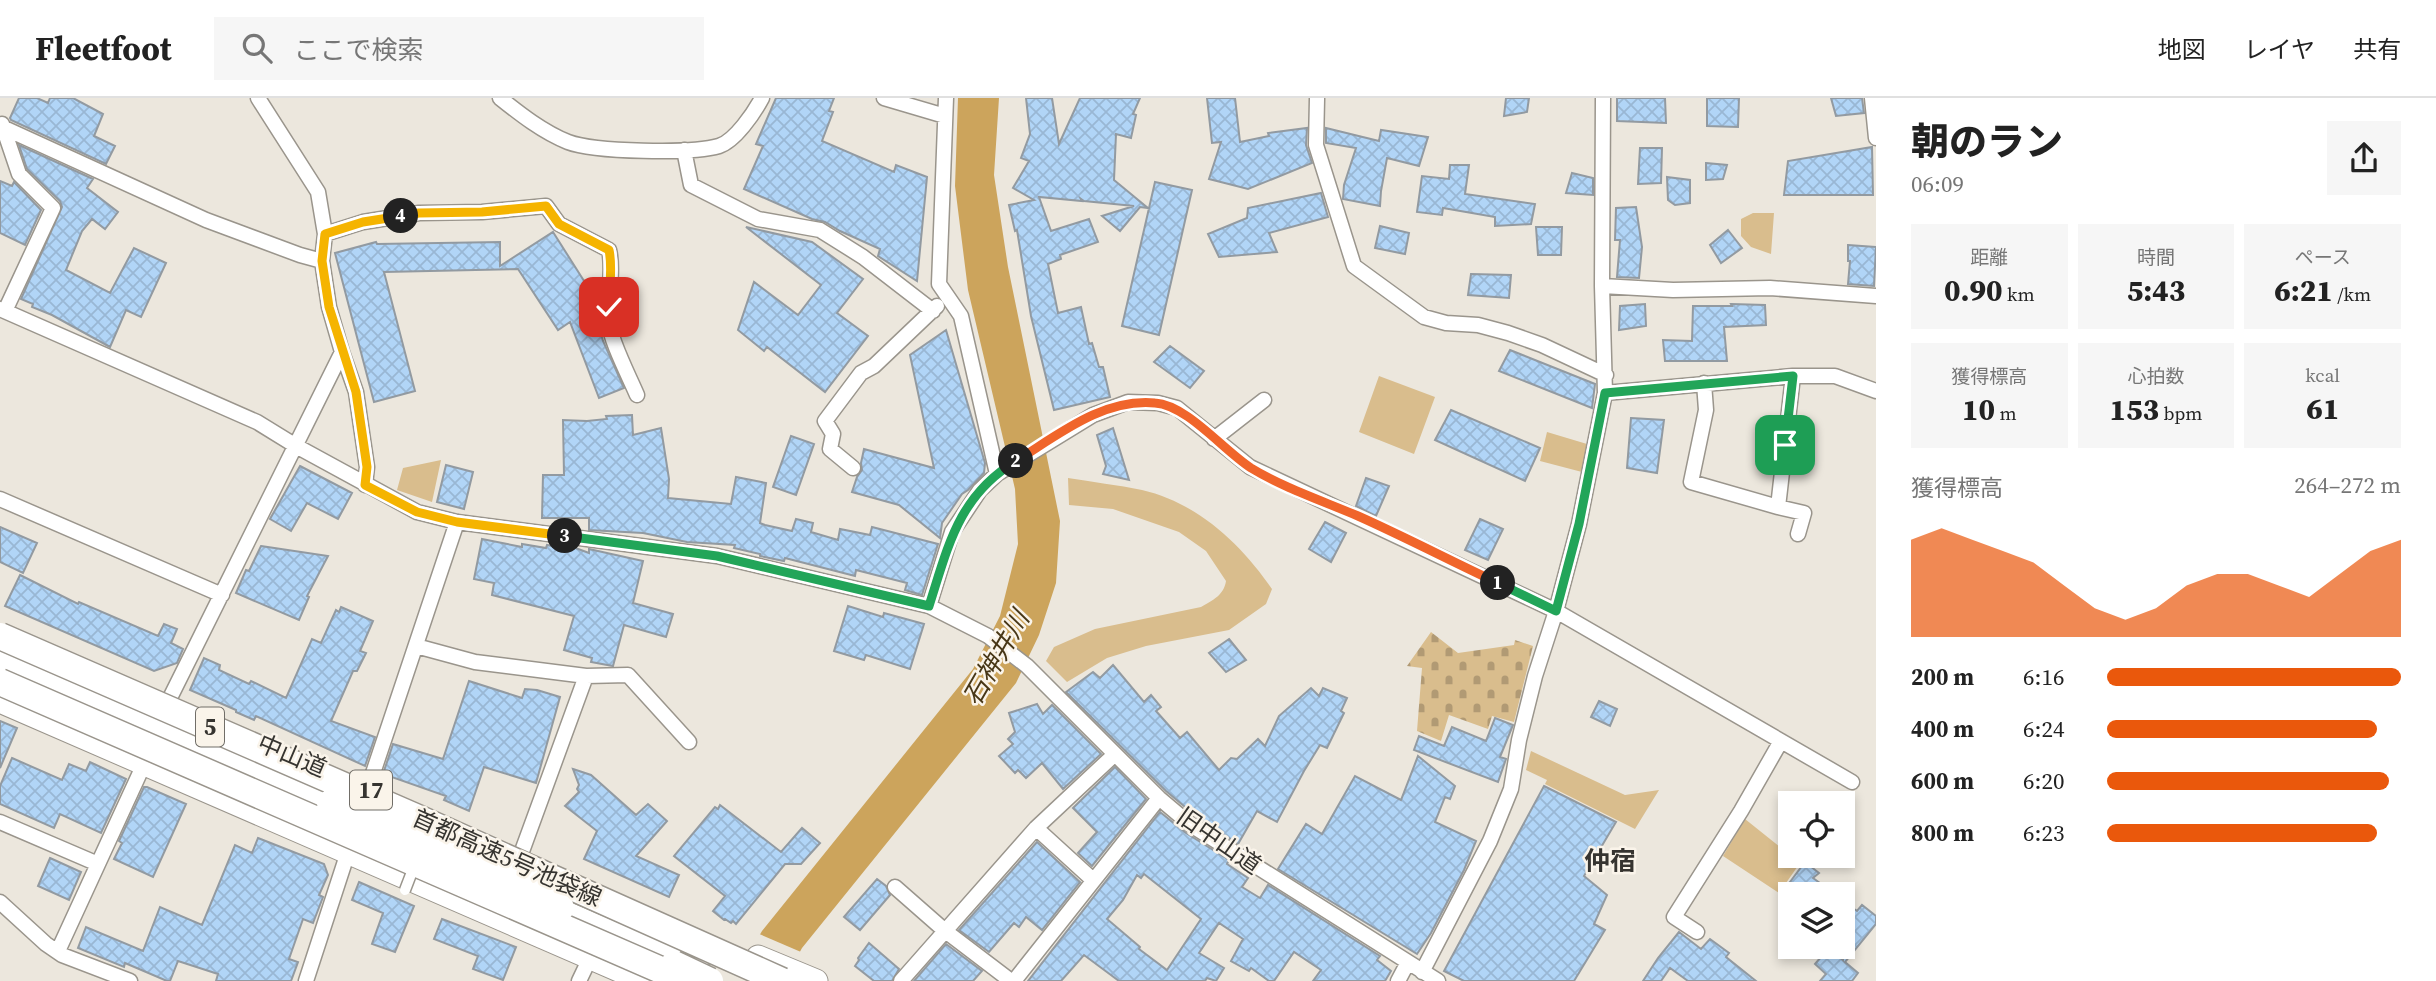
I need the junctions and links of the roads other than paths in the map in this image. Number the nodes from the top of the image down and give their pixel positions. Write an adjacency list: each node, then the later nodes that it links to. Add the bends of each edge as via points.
1 (258, 98): 13 (street, via 318,192)
2 (499, 98): 12 (street, via 570,142 607,149)
3 (762, 98): 12 (street, via 742,128 721,145)
4 (884, 98): 9 (street)
5 (946, 98): 9 (street)
6 (1603, 98): 15 (street)
7 (1872, 98): 11 (street)
8 (1319, 99): 21 (street, via 1316,145 1354,266 1424,317 1508,333)
9 (945, 116): 16 (street, via 939,284)
10 (1, 125): 14 (street, via 206,220); 18 (street, via 19,174 53,208)
11 (1876, 138)
12 (684, 150): 19 (street, via 691,186 758,219 820,230)
13 (325, 234): 14 (street); 26 (street, via 419,213 546,206 559,224 609,250 609,326)
14 (322, 261): 20 (street)
15 (1602, 286): 17 (street, via 1794,289); 21 (street)
16 (947, 295): 19 (street); 31 (street, via 961,316)
17 (1876, 296)
18 (2, 310): 29 (street, 旧中山道, via 257,422)
19 (933, 311): 30 (street, via 861,373 825,421 833,434 830,449)
20 (342, 352): 29 (street); 32 (street, via 356,392 367,467)
21 (1606, 375): 25 (street)
22 (1793, 376): 23 (street); 24 (street, via 1835,376); 34 (street)
23 (1704, 383): 25 (street); 34 (street, via 1706,410 1690,482)
24 (1876, 391)
25 (1605, 393): 39 (street)
26 (637, 395)
27 (1265, 400): 28 (street)
28 (1214, 439): 31 (street, via 1177,408 1128,402 1093,415); 39 (street, via 1275,480)
29 (296, 446): 32 (street, 旧中山道); 37 (street)
30 (853, 468)
31 (999, 472): 38 (street, via 980,490 952,532)
32 (365, 485): 35 (street, 旧中山道, via 417,512)
33 (0, 499): 37 (street)
34 (1778, 507): 36 (street, via 1804,513)
35 (457, 522): 38 (street, 旧中山道, via 717,556); 41 (street)
36 (1798, 534)
37 (222, 595): 46 (street)
38 (929, 606): 49 (street, 旧中山道, via 988,636 1027,666)
39 (1556, 611): 48 (street); 70 (street, via 1535,676 1511,789 1490,841)
40 (0, 634): 46 (highway, 中山道 / 17); 71 (highway, 首都高速5号池袋線 / 5, bridge, via 420,819)
41 (416, 646): 43 (street, via 475,662); 52 (street)
42 (0, 662): 77 (highway, bridge, via 491,872)
43 (586, 676): 47 (street, via 628,676); 59 (street)
44 (0, 682): 76 (highway, 首都高速5号池袋線 / 5, bridge)
45 (0, 701): 50 (highway)
46 (167, 704): 52 (highway, 中山道 / 17)
47 (688, 741)
48 (1781, 741): 51 (street); 66 (street, via 1674,917)
49 (1115, 754): 53 (street, 旧中山道); 56 (street)
50 (144, 764): 58 (highway); 60 (street)
51 (1852, 782)
52 (368, 789): 58 (street); 59 (highway, 中山道 / 17)
53 (1159, 798): 61 (street); 69 (street, 旧中山道, via 1204,834)
54 (435, 819): 63 (street, bridge)
55 (0, 822): 60 (street)
56 (1036, 828): 61 (street); 65 (street)
57 (412, 848): 58 (highway); 78 (highway, bridge)
58 (348, 852): 68 (highway); 73 (street)
59 (521, 854): 71 (highway, 中山道 / 17)
60 (98, 864): 67 (street)
61 (1093, 880): 80 (street)
62 (895, 887): 65 (street)
63 (405, 890)
64 (0, 902): 67 (street)
65 (944, 930): 79 (street); 80 (street)
66 (1697, 932)
67 (58, 951): 72 (street)
68 (590, 958): 74 (street); 75 (highway)
69 (1407, 964): 70 (street, 旧中山道); 81 (street)
70 (1422, 972): 82 (street, 旧中山道)
71 (800, 975)
72 (130, 981)
73 (306, 981)
74 (579, 981)
75 (644, 981)
76 (686, 981)
77 (710, 981)
78 (721, 981)
79 (901, 981)
80 (1012, 981)
81 (1398, 981)
82 (1438, 981)

